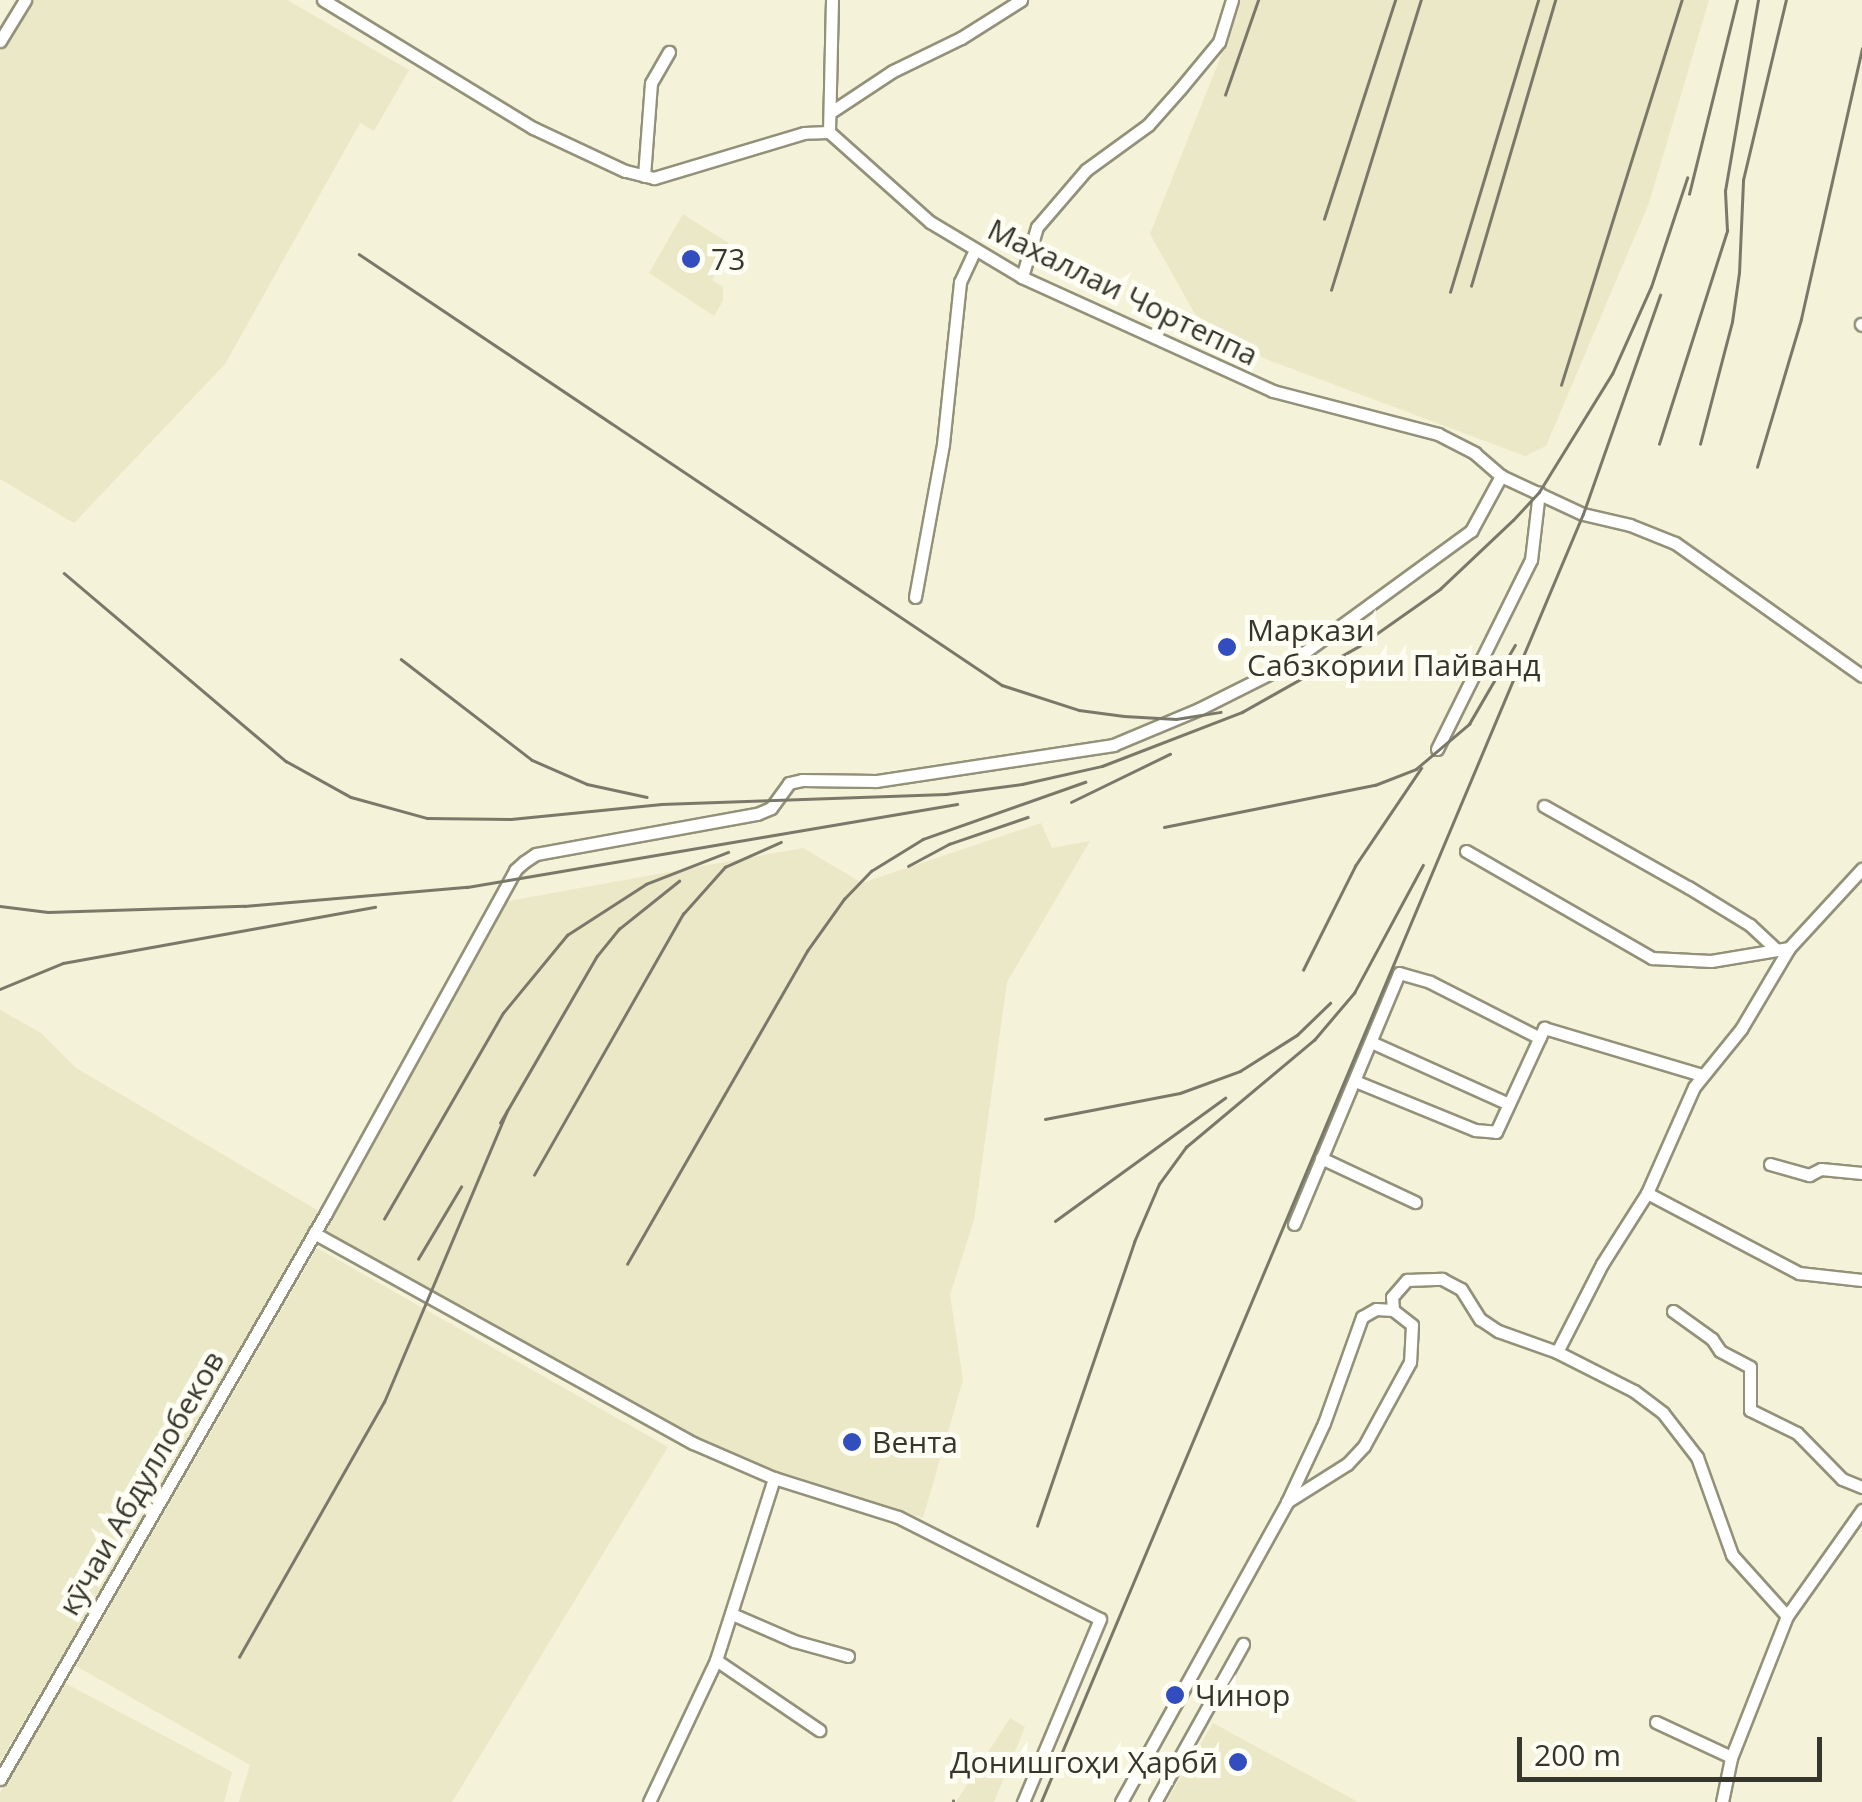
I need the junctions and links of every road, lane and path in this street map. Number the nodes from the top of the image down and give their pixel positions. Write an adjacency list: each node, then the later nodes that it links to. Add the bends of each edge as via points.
1 (24, 0): 6 (street)
2 (323, 0): 10 (street, via 533,128)
3 (832, 0): 8 (street)
4 (1021, 0): 8 (street)
5 (1232, 0): 12 (street, via 1219,42 1180,89 1148,126 1086,170 1037,227)
6 (0, 41)
7 (669, 52): 10 (street, via 651,82)
8 (831, 112): 9 (street)
9 (829, 132): 10 (street, via 804,132); 11 (street, Махаллаи Чортеппа, via 930,222)
10 (644, 176)
11 (975, 250): 12 (street, Махаллаи Чортеппа); 15 (street, via 960,282 943,444)
12 (1022, 277): 13 (street, Махаллаи Чортеппа, via 1273,391 1438,434)
13 (1502, 476): 14 (street, Махаллаи Чортеппа); 33 (street, кӯчаи Абдуллобеков, via 1471,530 1287,665 1113,745 876,782 789,782 772,808 757,814 536,854 515,870)
14 (1539, 492): 16 (street, Махаллаи Чортеппа, via 1675,544); 17 (street, via 1530,560)
15 (915, 597)
16 (1862, 676)
17 (1437, 748)
18 (1544, 806): 21 (street)
19 (1466, 851): 21 (street, via 1652,958 1711,961)
20 (1862, 869): 21 (street)
21 (1782, 948): 24 (street, via 1741,1029)
22 (1540, 1038): 23 (street, via 1399,973); 24 (street, via 1544,1028); 26 (street)
23 (1371, 1042): 25 (street); 26 (street)
24 (1702, 1074): 30 (street)
25 (1355, 1081): 26 (street, via 1474,1130 1496,1132); 27 (street)
26 (1509, 1104)
27 (1321, 1158): 31 (street); 32 (street)
28 (1770, 1164): 29 (street, via 1809,1174 1821,1168)
29 (1862, 1173)
30 (1647, 1192): 34 (street, via 1799,1273); 37 (street)
31 (1415, 1202)
32 (1294, 1224)
33 (314, 1233): 38 (street, via 693,1443); 50 (street, кӯчаи Абдуллобеков)
34 (1862, 1280)
35 (1394, 1310): 37 (street, via 1392,1297 1407,1280 1442,1279 1461,1289 1480,1319 1498,1331); 40 (street, via 1376,1308 1362,1317); 40 (street, via 1412,1325 1410,1362 1364,1446)
36 (1672, 1311): 39 (street, via 1750,1367 1750,1410 1796,1432 1842,1480)
37 (1557, 1352): 43 (street, via 1634,1390 1684,1436 1732,1555)
38 (774, 1478): 42 (street); 52 (street, via 898,1517 1100,1619)
39 (1862, 1487)
40 (1287, 1502): 53 (street)
41 (1862, 1510): 43 (street)
42 (732, 1614): 45 (street); 46 (street)
43 (1787, 1616): 49 (street)
44 (1242, 1644): 54 (street)
45 (848, 1656)
46 (716, 1660): 48 (street); 51 (street)
47 (1656, 1722): 49 (street)
48 (818, 1730)
49 (1731, 1757): 55 (street)
50 (0, 1778)
51 (650, 1802)
52 (1023, 1802)
53 (1121, 1802)
54 (1156, 1802)
55 (1722, 1802)

